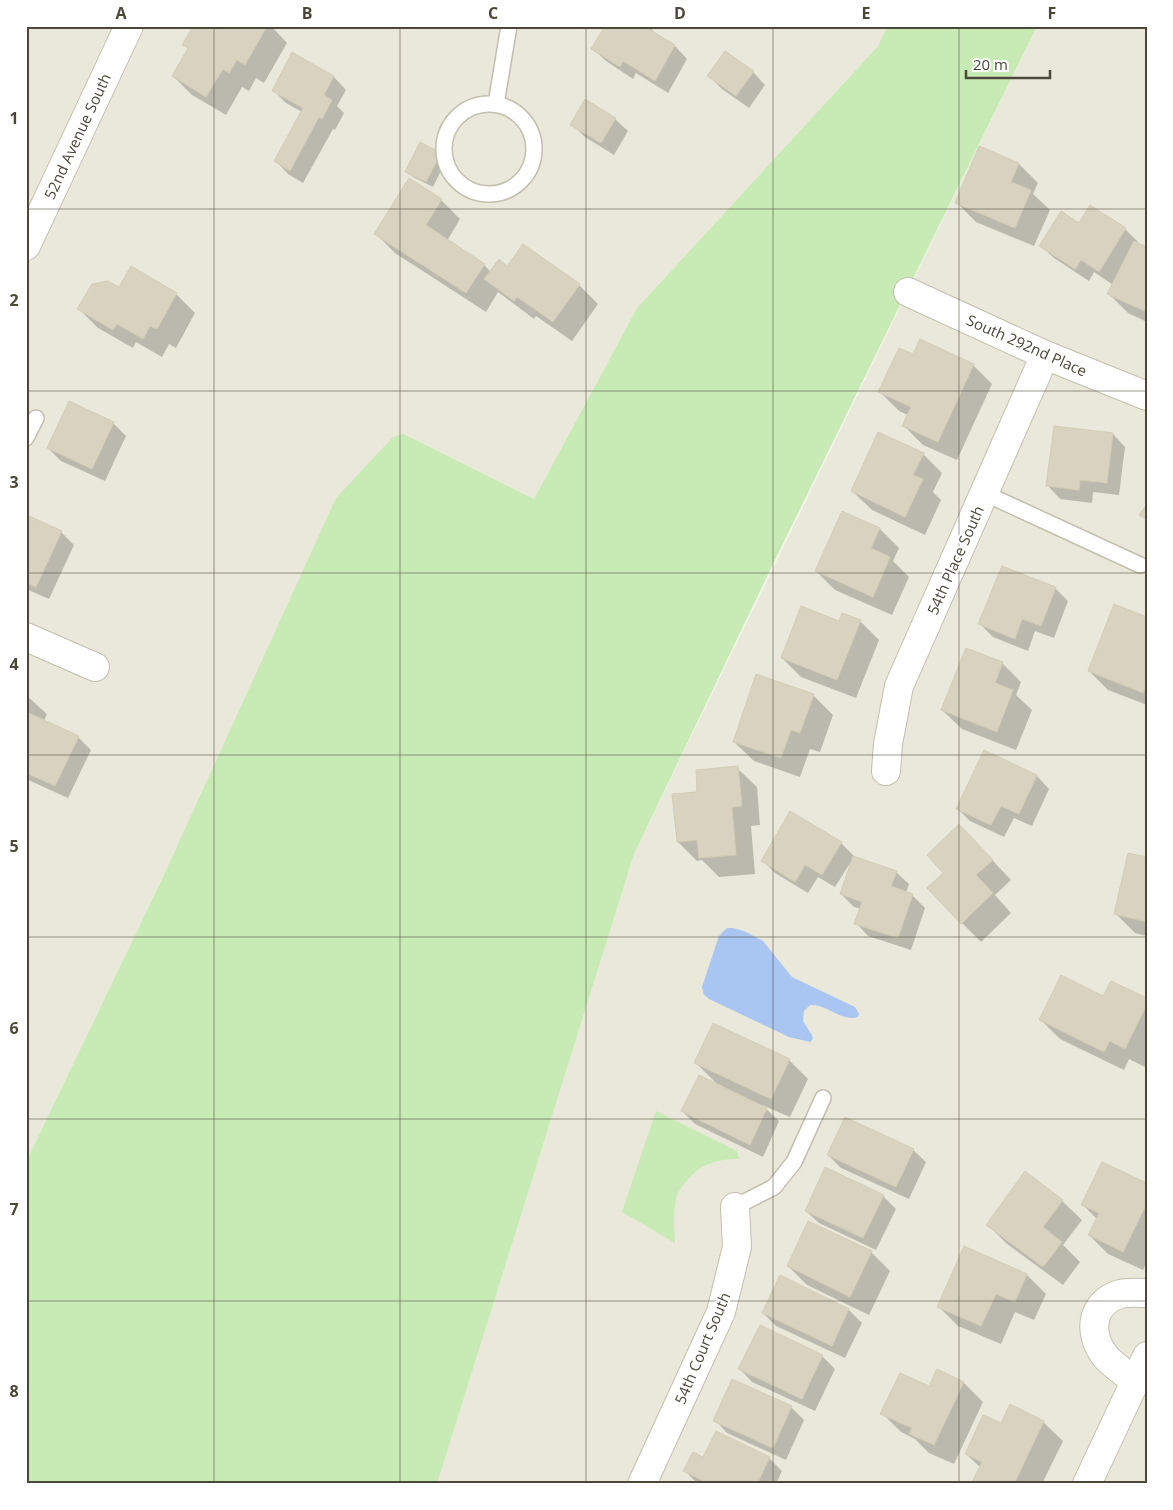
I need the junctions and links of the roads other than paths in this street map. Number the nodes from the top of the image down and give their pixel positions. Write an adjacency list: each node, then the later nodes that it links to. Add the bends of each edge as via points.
1 (129, 26): 4 (street, 52nd Avenue South)
2 (509, 26): 3 (lane)
3 (496, 104): 3 (lane, via 478,105 462,112 450,125 444,142 445,160 452,176 465,188 482,194 500,194 516,186 528,173 535,156 534,138 526,122 513,110)
4 (26, 246)
5 (908, 292): 6 (street, South 292nd Place)
6 (1045, 355): 7 (street, South 292nd Place); 10 (street, 54th Place South)
7 (1147, 396)
8 (36, 418): 9 (lane)
9 (26, 438)
10 (984, 493): 11 (lane); 14 (street, 54th Place South, via 899,686)
11 (1140, 565)
12 (26, 637): 13 (street)
13 (95, 667)
14 (886, 771)
15 (823, 1098): 16 (lane, via 794,1162 774,1187)
16 (735, 1207): 20 (street, 54th Court South, via 737,1247 721,1312)
17 (1147, 1293): 19 (street, via 1120,1294 1104,1302 1093,1321 1097,1341 1106,1357)
18 (1147, 1356): 19 (street)
19 (1135, 1381): 21 (street)
20 (642, 1484)
21 (1087, 1484)

